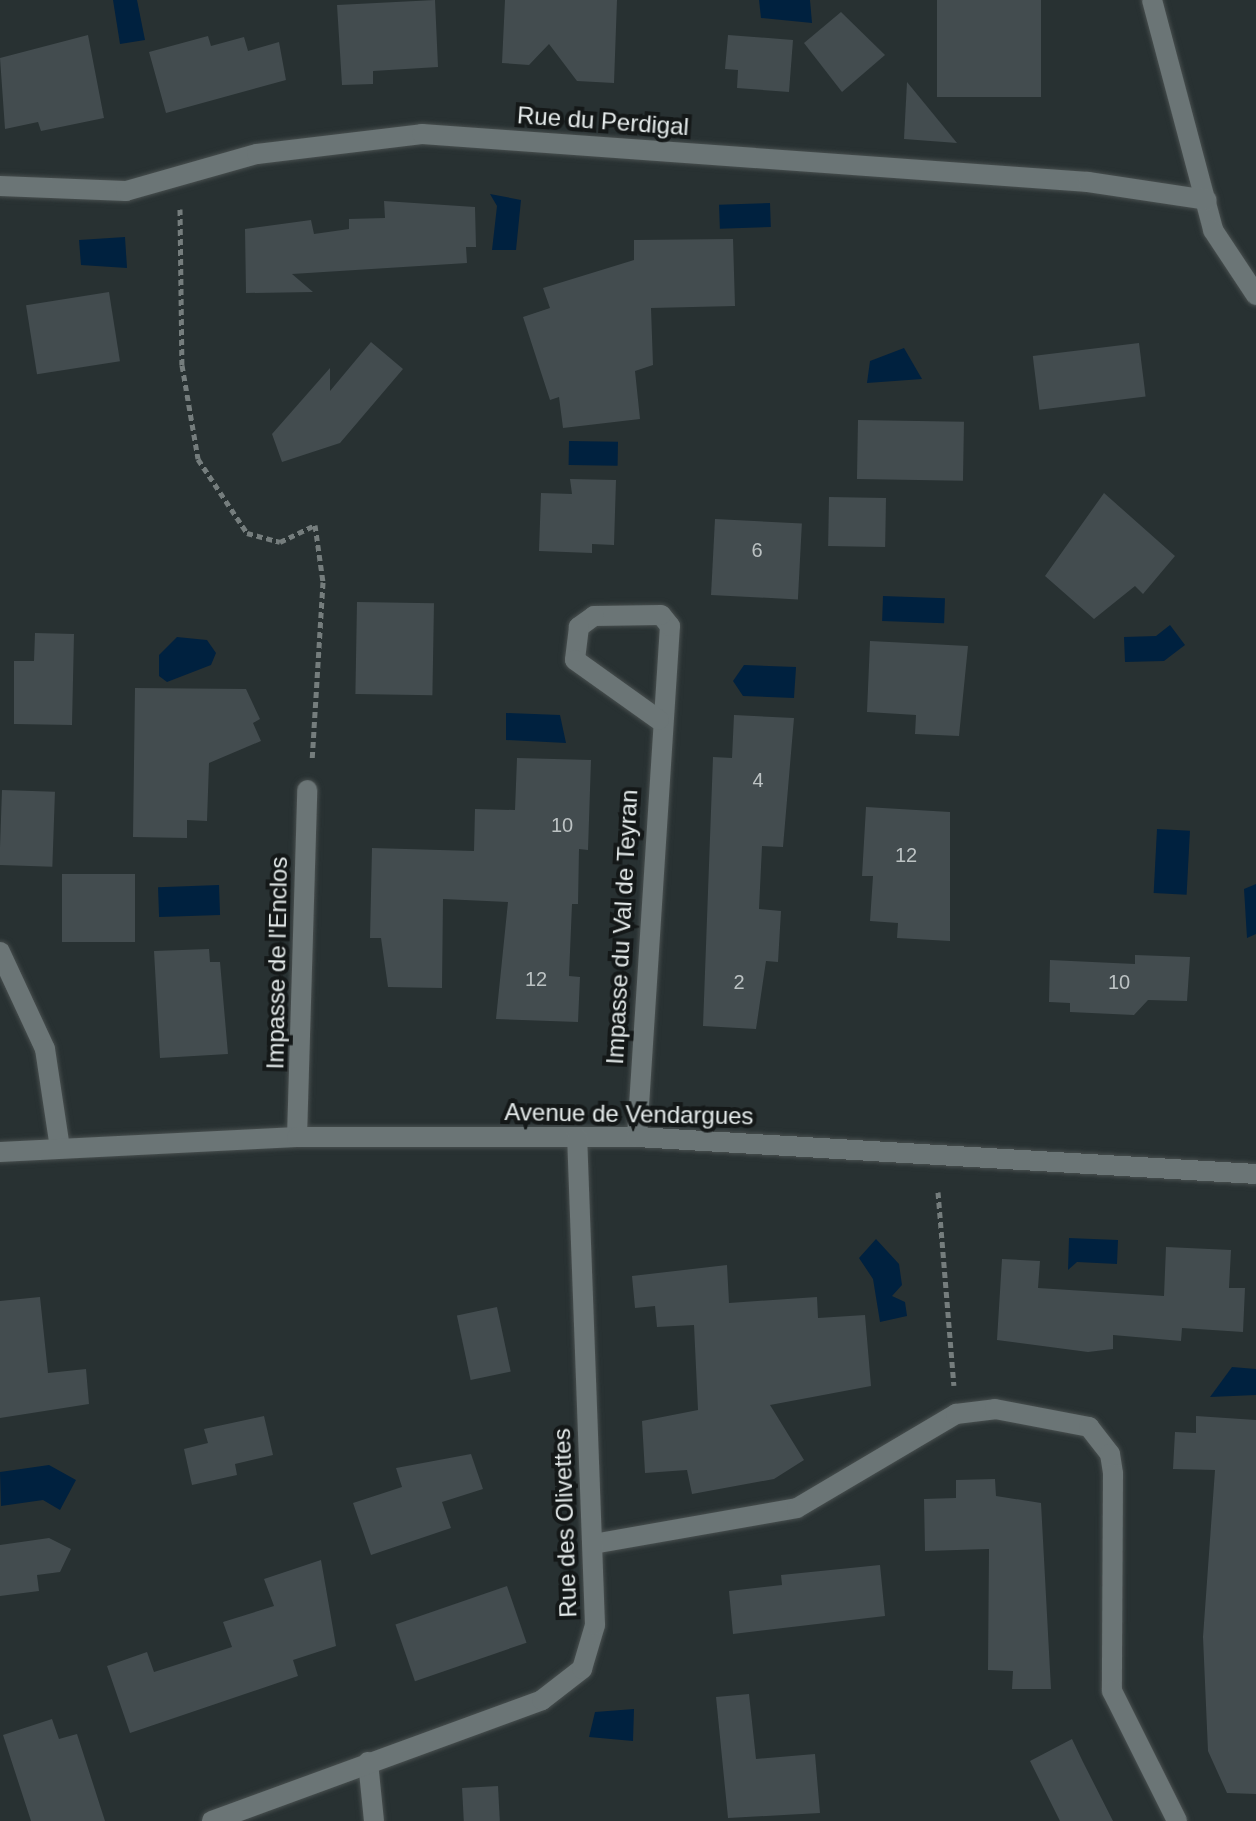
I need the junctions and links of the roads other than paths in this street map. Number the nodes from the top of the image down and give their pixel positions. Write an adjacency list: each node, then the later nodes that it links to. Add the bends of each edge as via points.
1 (1152, 0): 3 (street)
2 (0, 186): 3 (street, Rue du Perdigal, via 126,191 334,140 422,134 1088,182)
3 (1207, 200): 4 (street, via 1213,230)
4 (1256, 295)
5 (659, 720): 5 (street, Impasse du Val de Teyran, via 670,626 661,615 594,616 579,627 575,660); 10 (street, Impasse du Val de Teyran)
6 (307, 790): 8 (street, Impasse de l'Enclos)
7 (0, 952): 11 (street, via 45,1049)
8 (297, 1137): 9 (street, Avenue de Vendargues); 11 (street, Avenue de Vendargues)
9 (577, 1137): 10 (street, Avenue de Vendargues); 14 (street, Rue des Olivettes)
10 (637, 1137): 13 (street, Avenue de Vendargues)
11 (60, 1148): 12 (street, Avenue de Vendargues)
12 (0, 1152)
13 (1256, 1174)
14 (593, 1544): 15 (street, Rue des Olivettes, via 592,1648 566,1687); 18 (street, via 797,1508 956,1414 995,1409 1089,1427 1110,1454 1112,1691)
15 (368, 1762): 16 (street, Rue des Olivettes); 17 (street)
16 (212, 1821)
17 (374, 1821)
18 (1177, 1821)

